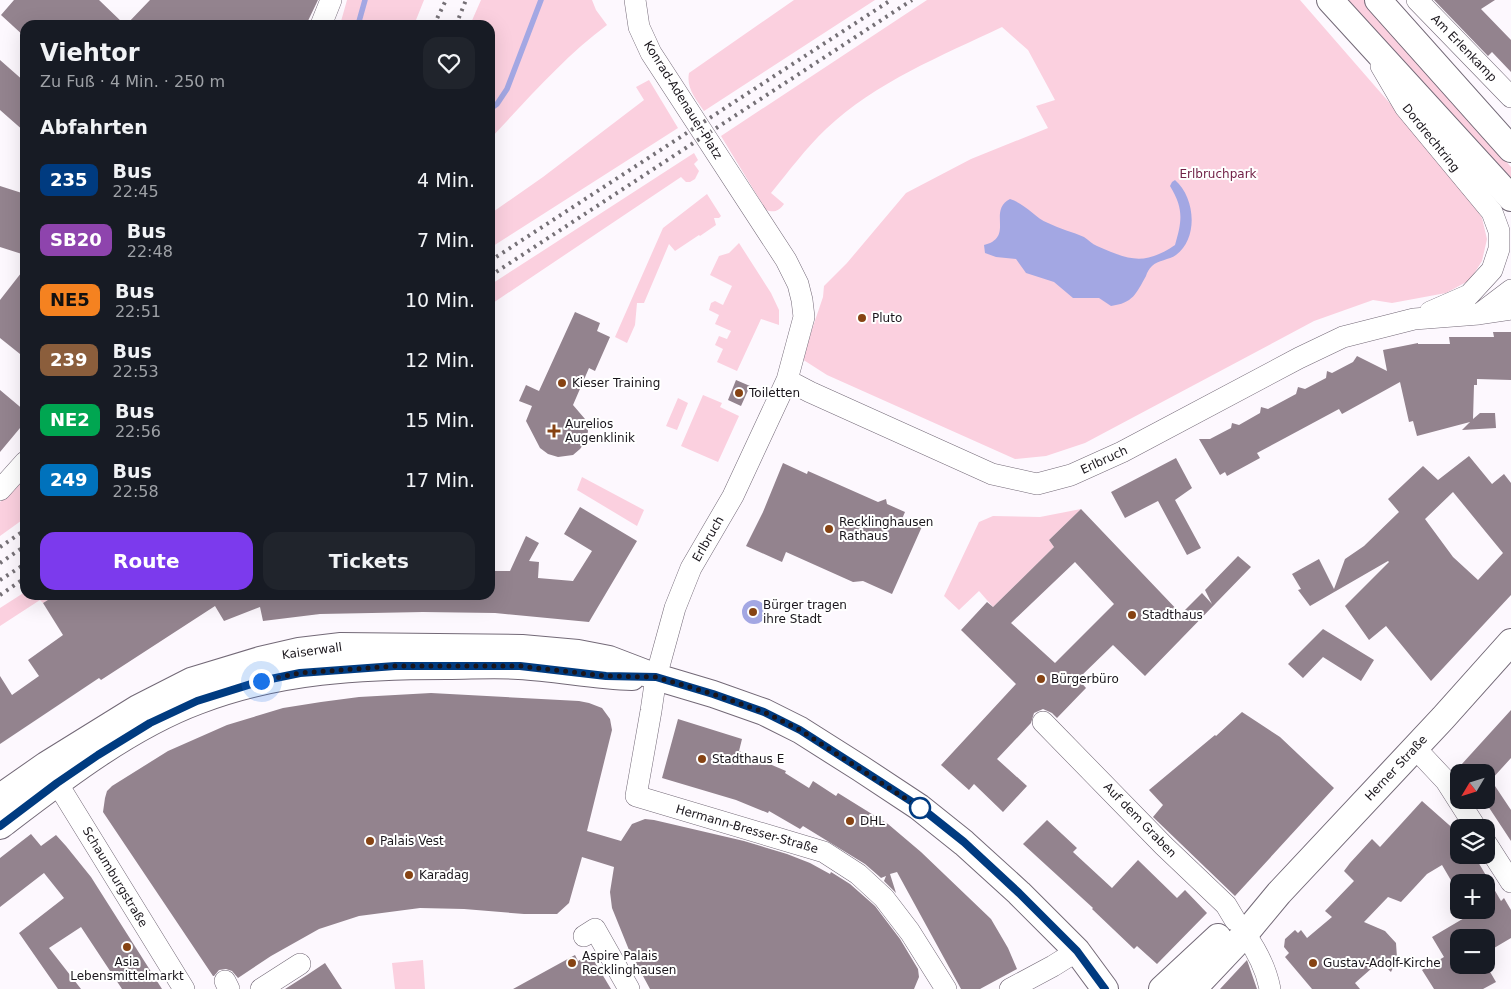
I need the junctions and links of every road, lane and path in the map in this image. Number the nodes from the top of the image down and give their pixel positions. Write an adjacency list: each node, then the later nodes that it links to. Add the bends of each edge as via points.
1 (331, 0): 6 (street)
2 (635, 0): 10 (street, Konrad-Adenauer-Platz, via 639,27 651,53)
3 (1330, 0): 7 (main road, Dordrechtring)
4 (1378, 0): 9 (main road)
5 (1417, 0): 8 (street, Am Erlenkamp)
6 (323, 20)
7 (1366, 41): 11 (main road, Dordrechtring); 12 (street, Dordrechtring, via 1405,108 1492,212)
8 (1511, 97)
9 (1511, 149)
10 (727, 170): 17 (street, Erlbruch, via 786,260 798,284 804,318)
11 (1511, 198)
12 (1499, 231): 16 (street, Erlbruch, via 1499,249 1492,270 1469,295)
13 (1511, 290): 15 (street)
14 (1511, 308): 15 (street, Erlbruch)
15 (1480, 314): 16 (street, Erlbruch)
16 (1414, 319): 17 (street, Erlbruch, via 1343,338 1072,476 1037,484 992,474)
17 (788, 380): 21 (street, Erlbruch, via 733,496 691,568 673,615)
18 (20, 468): 19 (street)
19 (0, 490)
20 (1511, 642): 23 (main road, Herner Straße)
21 (656, 677): 24 (main road, Kaiserwall, via 609,659 522,648 341,646 299,650 191,680 138,708); 33 (main road, Kaiserwall, via 764,712 800,730 920,807 964,842); 38 (street, Hermann-Bresser-Straße, via 636,796 824,852 858,874 884,898)
22 (1043, 722): 31 (street, Auf dem Graben, via 1164,846 1226,904)
23 (1414, 748): 27 (street, via 1446,781); 31 (main road, Herner Straße, via 1279,893)
24 (44, 775): 25 (main road); 26 (main road, Kaiserwall); 28 (main road, Kaiserwall); 35 (street, Schaumburgstraße)
25 (0, 787)
26 (0, 797)
27 (1470, 819)
28 (0, 826)
29 (1495, 857): 30 (street)
30 (1511, 882)
31 (1240, 927): 41 (main road, Herner Straße); 42 (main road, Herner Straße); 43 (street, Auf dem Graben, via 1265,969)
32 (590, 932): 37 (street)
33 (1077, 951): 39 (street); 40 (main road, Kaiserwall)
34 (300, 964): 36 (street)
35 (184, 989)
36 (261, 989)
37 (629, 989)
38 (946, 989)
39 (1010, 989)
40 (1105, 989)
41 (1162, 989)
42 (1194, 989)
43 (1270, 989)

